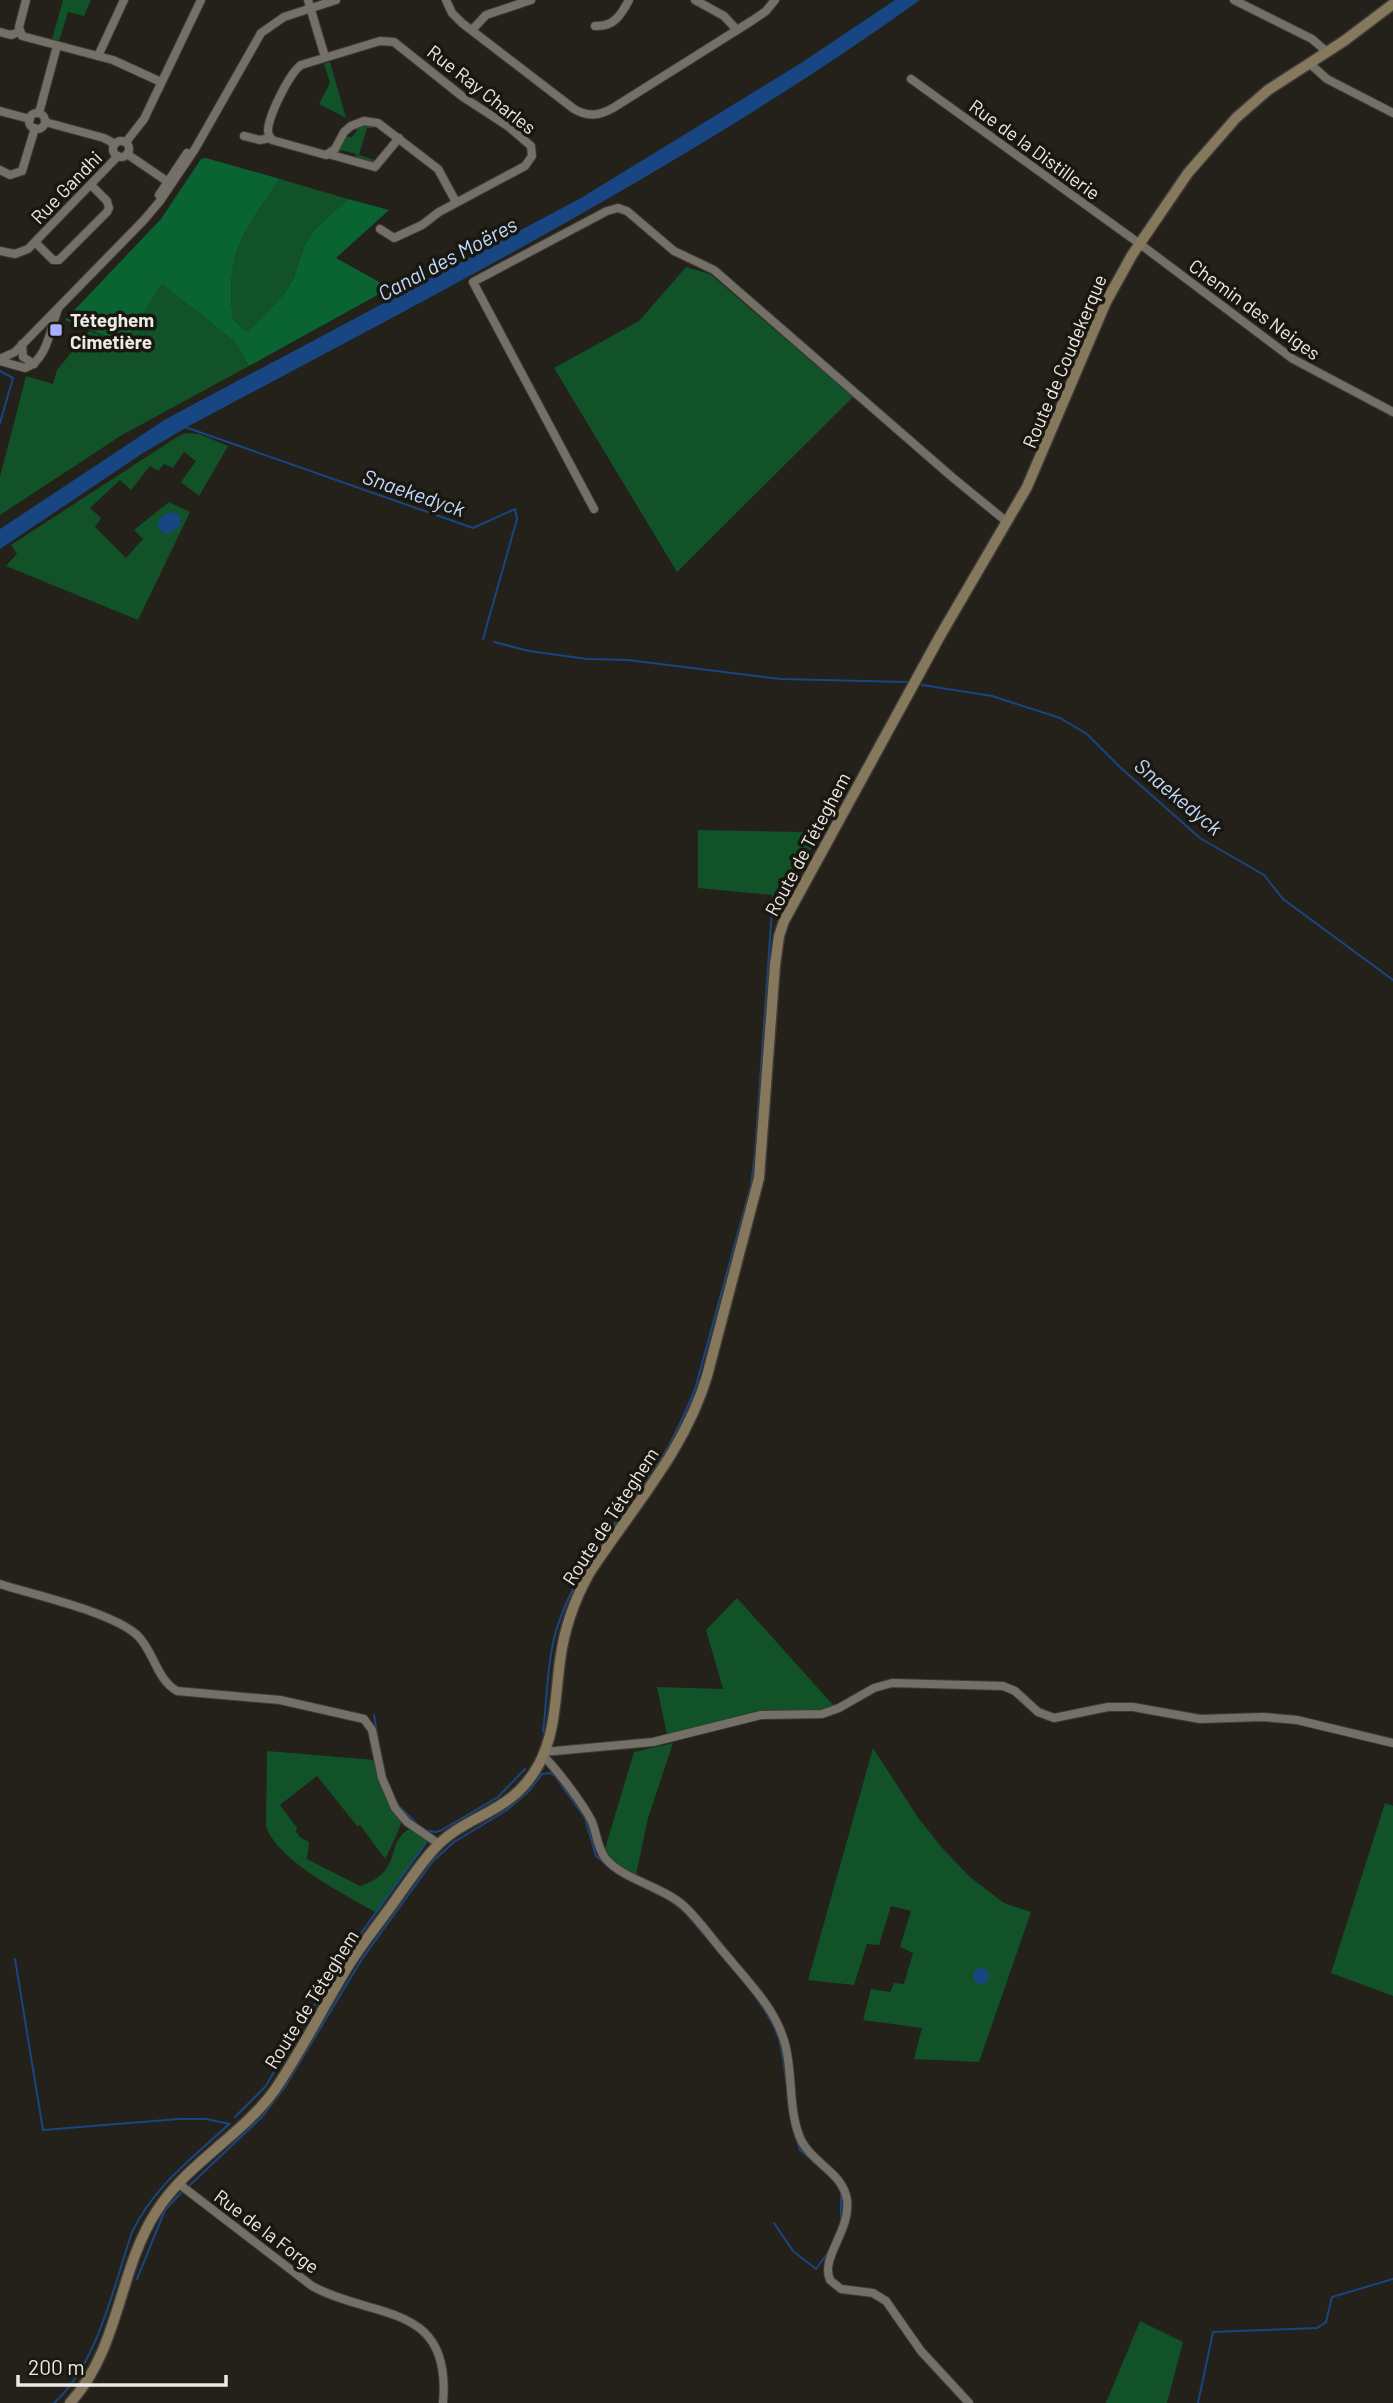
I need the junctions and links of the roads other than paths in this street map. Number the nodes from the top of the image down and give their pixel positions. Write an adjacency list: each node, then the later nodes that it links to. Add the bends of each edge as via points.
1 (26, 0): 17 (street)
2 (124, 0): 20 (street)
3 (201, 0): 24 (street)
4 (336, 0): 11 (street)
5 (446, 0): 14 (street, via 453,15)
6 (531, 0): 14 (street, via 486,15)
7 (629, 0): 13 (street, via 616,20)
8 (695, 0): 15 (street)
9 (775, 0): 15 (street)
10 (1234, 0): 19 (street, via 1312,39)
11 (309, 4): 21 (street); 40 (street, via 261,33)
12 (1393, 4): 19 (main road, Route de Coudekerque)
13 (595, 26)
14 (472, 30): 15 (street, via 574,109 591,115 610,110)
15 (737, 30)
16 (0, 32): 17 (street)
17 (19, 32): 18 (street)
18 (57, 46): 20 (street); 26 (street)
19 (1327, 52): 22 (main road, Route de Coudekerque)
20 (98, 56): 24 (street)
21 (325, 57): 32 (street, via 294,71 273,112); 42 (street, Rue Ray Charles, via 394,41 530,144 532,156 525,166)
22 (1308, 63): 27 (street, via 1327,79); 45 (main road, Route de Coudekerque, via 1260,96 1223,132 1188,173)
23 (911, 79): 45 (street, Rue de la Distillerie)
24 (161, 82): 34 (street, via 144,120)
25 (0, 111): 28 (street)
26 (39, 113): 28 (street); 29 (street)
27 (1393, 113)
28 (30, 119): 30 (street)
29 (45, 122): 30 (street); 35 (street)
30 (35, 128): 39 (street, via 23,169 12,175)
31 (244, 136): 32 (street, via 260,141)
32 (270, 138): 37 (street)
33 (399, 138): 37 (street, via 375,167); 37 (street, via 380,124 361,121 345,130); 42 (street, via 438,169)
34 (126, 142): 35 (street); 36 (street)
35 (115, 144): 38 (street, via 113,151)
36 (127, 154): 38 (street); 40 (street, Rue Gandhi)
37 (328, 154)
38 (118, 156): 41 (street, Rue Gandhi)
39 (0, 170)
40 (170, 183): 47 (street, via 148,217)
41 (91, 185): 44 (street, Rue Gandhi); 44 (street, via 109,209 71,249 55,260)
42 (456, 202): 43 (street, Rue Ray Charles, via 398,238)
43 (380, 229)
44 (35, 243): 46 (street, Rue Gandhi, via 19,253)
45 (1140, 244): 51 (street, Chemin des Neiges, via 1293,359); 53 (main road, Route de Coudekerque, via 1108,297 1036,469)
46 (0, 251)
47 (60, 307): 48 (street); 50 (street)
48 (22, 344): 49 (street); 50 (street, via 24,359)
49 (0, 360): 50 (street, via 23,368)
50 (34, 364)
51 (1393, 412)
52 (594, 509): 53 (street, via 473,282 618,208 674,251 714,270)
53 (1007, 522): 54 (main road, Route de Coudekerque)
54 (910, 690): 57 (main road, Route de Téteghem, via 781,931 759,1178 707,1376 677,1445 578,1594 563,1640)
55 (0, 1584): 58 (street, via 128,1628 144,1642 164,1680 177,1691 280,1700 364,1719 372,1730 382,1778 395,1808)
56 (1393, 1743): 57 (street, via 1297,1720 1195,1718 1133,1707 1054,1718 1003,1686 906,1682 879,1686 822,1714 761,1715 653,1742)
57 (544, 1754): 58 (main road, Route de Téteghem, via 512,1798); 62 (street, via 587,1812 608,1860 681,1903 771,2012 787,2049 801,2139 839,2181 846,2196 844,2227 827,2263 830,2280 841,2289 873,2293 886,2301 921,2351)
58 (439, 1844): 59 (main road, Route de Téteghem, via 352,1960 270,2096)
59 (179, 2184): 60 (main road, Route de Téteghem, via 147,2227 101,2357); 61 (street, Rue de la Forge, via 307,2282 417,2326 441,2363)
60 (70, 2403)
61 (443, 2403)
62 (969, 2403)

